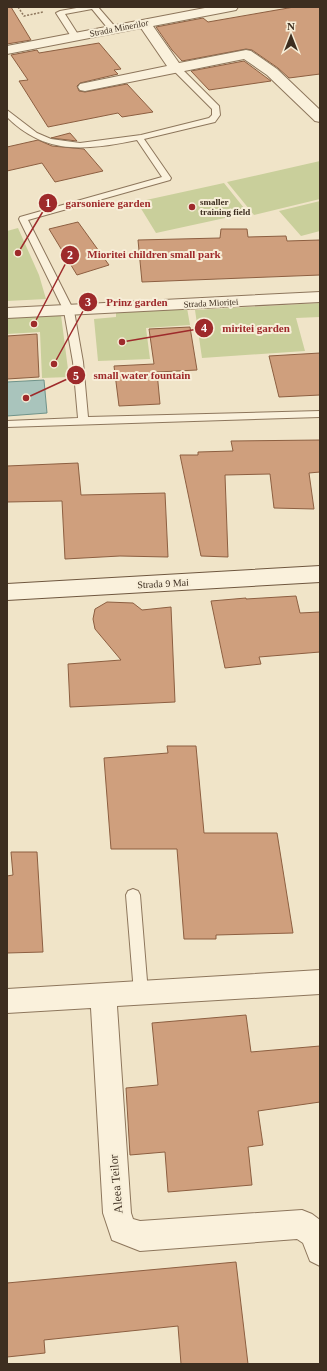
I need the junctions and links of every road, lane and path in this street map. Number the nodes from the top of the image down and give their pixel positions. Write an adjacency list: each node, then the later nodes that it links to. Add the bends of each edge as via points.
1 (18, 7): 3 (path, via 24,16 57,10)
2 (223, 8): 4 (street, Strada Minerilor)
3 (60, 13): 5 (lane, via 94,7); 6 (lane)
4 (145, 23): 5 (street, Strada Minerilor); 8 (street)
5 (113, 29): 6 (street, Strada Minerilor)
6 (75, 36): 7 (street, Strada Minerilor)
7 (7, 50)
8 (176, 68): 9 (street); 11 (street, via 246,54 272,72); 12 (lane, via 216,108 216,115 212,120)
9 (85, 87)
10 (7, 112): 12 (lane, via 30,133 59,144 98,145)
11 (320, 118)
12 (139, 137): 14 (lane, via 167,178 23,219)
13 (320, 297): 14 (street, Strada Mioriței)
14 (69, 311): 15 (street, Strada Mioriței); 17 (lane, via 78,362)
15 (7, 313)
16 (320, 414): 17 (lane)
17 (83, 421): 18 (lane)
18 (7, 424)
19 (320, 574): 20 (street, Strada 9 Mai)
20 (7, 592)
21 (133, 895): 23 (lane)
22 (320, 982): 23 (street)
23 (141, 993): 24 (street)
24 (103, 996): 25 (street); 26 (street, Aleea Teilor, via 117,1213 122,1230 140,1236 302,1224 314,1234)
25 (7, 1001)
26 (320, 1251)

